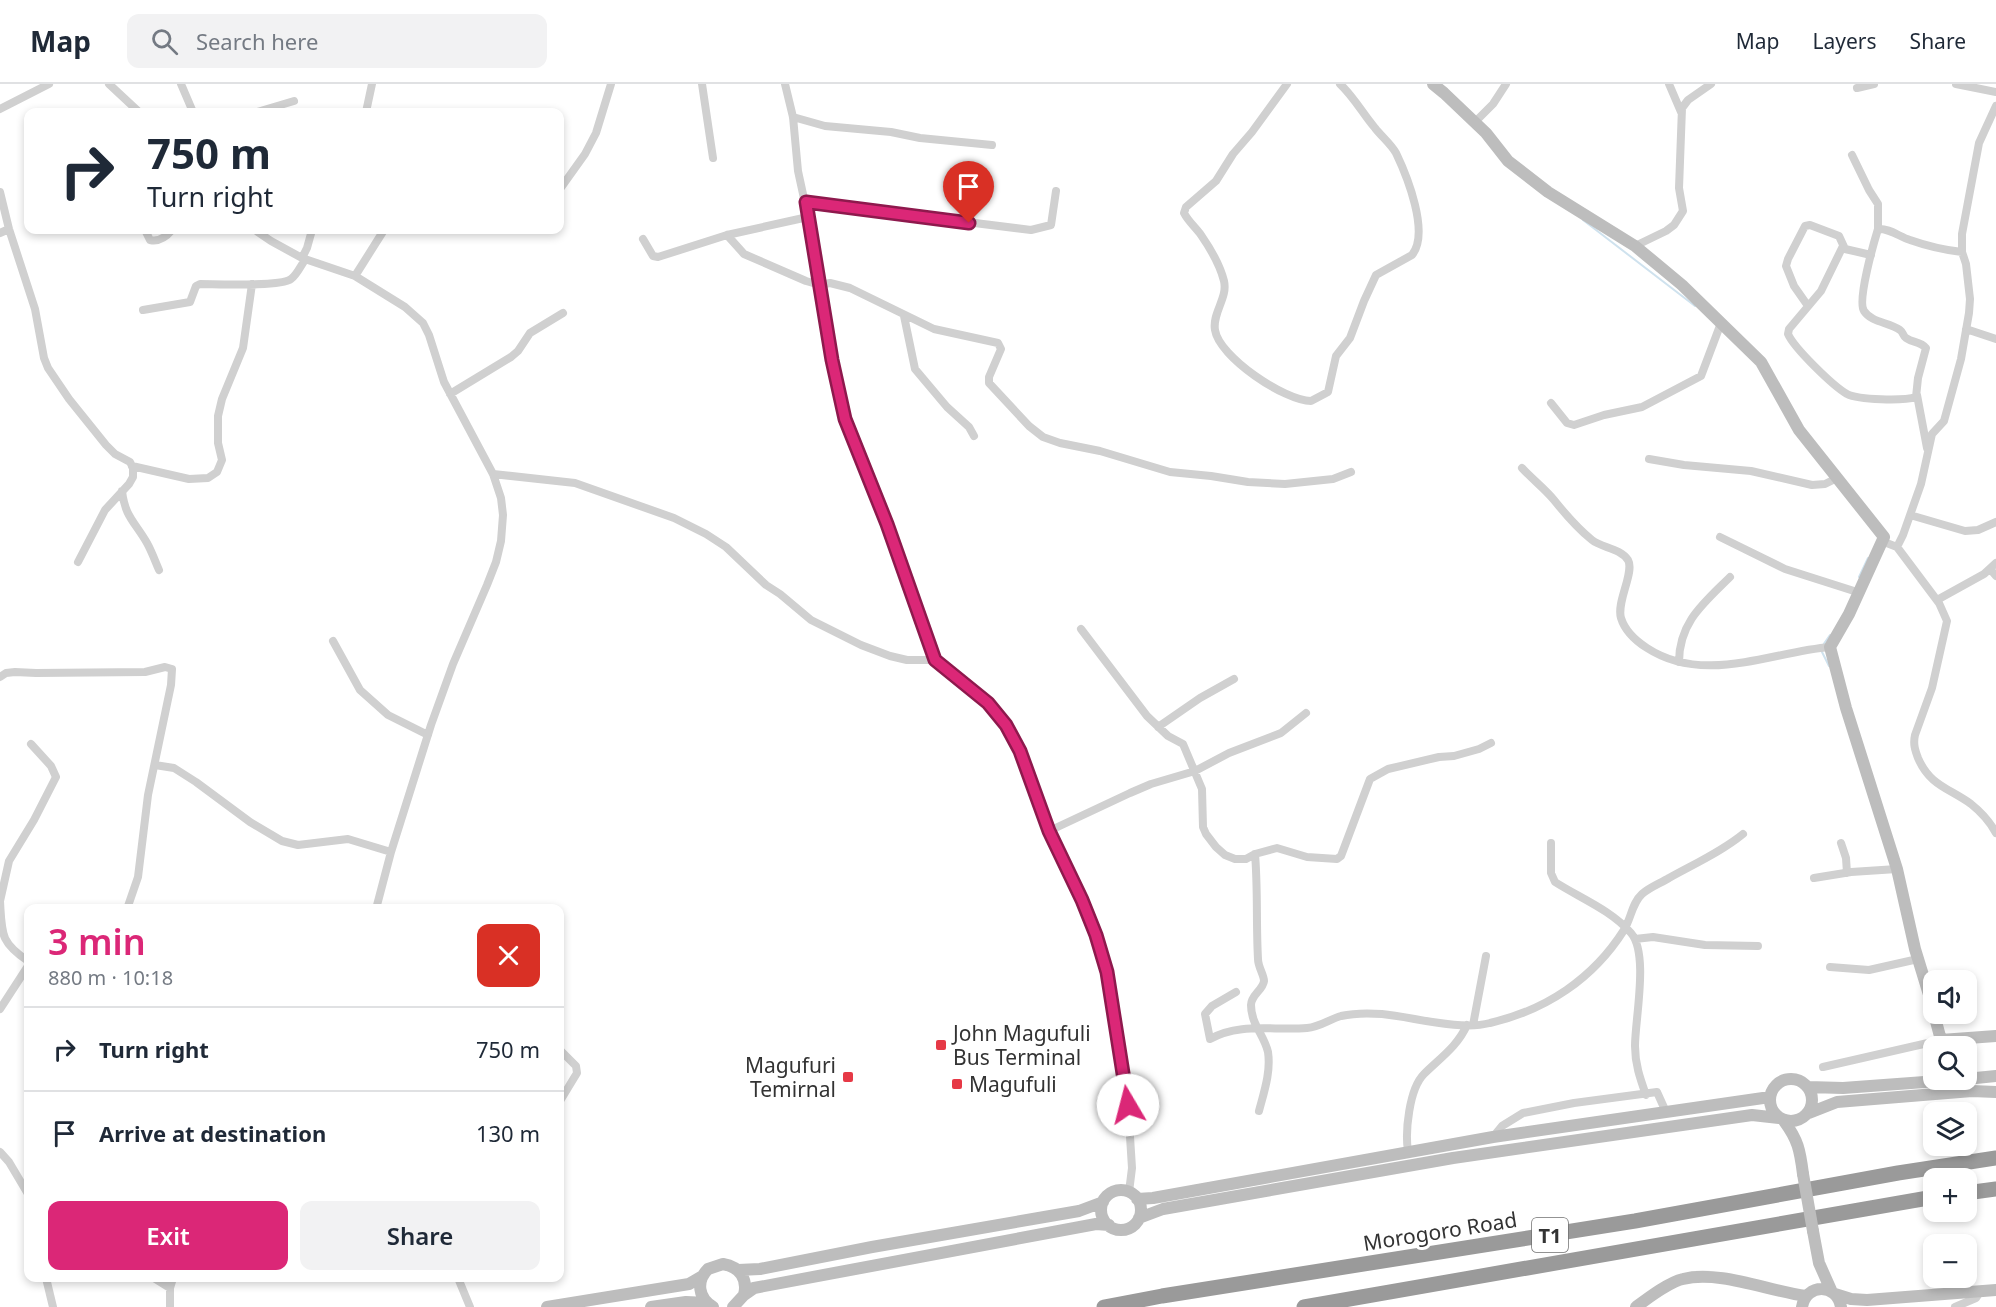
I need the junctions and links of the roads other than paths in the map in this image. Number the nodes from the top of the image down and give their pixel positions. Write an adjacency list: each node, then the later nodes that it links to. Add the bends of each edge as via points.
1 (49, 84): 24 (street)
2 (109, 84): 20 (street)
3 (181, 84): 21 (street)
4 (372, 84): 23 (street)
5 (611, 84): 31 (street, via 596,133)
6 (702, 84): 30 (street)
7 (785, 84): 26 (street)
8 (1287, 84): 9 (street, via 1216,181 1184,213 1207,245 1223,279 1224,293 1214,325 1220,343 1244,368 1267,384 1311,402 1328,392 1336,356 1350,338 1376,275 1412,255 1418,240 1414,201 1395,153)
9 (1340, 84)
10 (1433, 84): 27 (street)
11 (1506, 84): 27 (street)
12 (1669, 84): 25 (street)
13 (1711, 84): 25 (street, via 1688,100)
14 (1874, 84): 16 (street)
15 (1956, 84): 17 (street)
16 (1857, 88)
17 (1996, 92)
18 (294, 101): 22 (street)
19 (1996, 106): 47 (street, via 1977,153)
20 (135, 108)
21 (191, 108)
22 (270, 108)
23 (367, 108)
24 (0, 109)
25 (1681, 113): 45 (street, via 1679,188 1683,211 1666,231)
26 (793, 117): 28 (street, via 825,126); 34 (street, via 798,171)
27 (1474, 123): 45 (street, via 1508,161 1548,192)
28 (992, 145)
29 (1852, 155): 36 (street, via 1878,204)
30 (713, 159)
31 (564, 183)
32 (1056, 191): 34 (street, via 1051,225 1031,230)
33 (0, 192): 37 (street)
34 (806, 202): 35 (street)
35 (808, 217): 43 (street); 52 (street)
36 (1878, 229): 47 (street); 48 (street)
37 (4, 231): 66 (street, via 33,302 48,368 106,445)
38 (147, 234): 39 (street, via 154,241)
39 (168, 234)
40 (261, 234): 49 (street)
41 (311, 234): 49 (street)
42 (381, 234): 50 (street)
43 (727, 235): 44 (street, via 658,257 653,256); 52 (street, via 744,254)
44 (643, 239)
45 (1635, 246): 57 (street)
46 (1843, 246): 48 (street); 53 (street, via 1821,291); 53 (street, via 1839,236 1828,231 1809,224 1802,230 1786,266)
47 (1962, 252): 58 (street, via 1970,299)
48 (1871, 255): 61 (street, via 1861,306 1872,318 1924,346)
49 (304, 259): 50 (street); 51 (street, via 289,281)
50 (355, 276): 60 (street, via 423,323)
51 (252, 284): 54 (street, via 200,284 190,302); 66 (street, via 243,348 218,416 222,460 217,472 208,478 189,479)
52 (820, 285): 56 (street, via 850,288); 86 (street, via 845,419)
53 (1808, 306): 61 (street, via 1789,329 1790,338 1840,389 1851,395 1882,400)
54 (143, 310)
55 (563, 313): 60 (street, via 530,333 511,357)
56 (904, 316): 63 (street, via 915,369); 68 (street, via 941,331 998,343 1000,349 989,383 1029,426 1051,440 1170,472 1248,482 1285,484 1333,479)
57 (1721, 323): 62 (street, via 1701,376 1655,401 1574,425 1567,423); 70 (street, via 1761,362 1799,430)
58 (1966, 329): 59 (street); 64 (street, via 1944,421 1932,434)
59 (1996, 339)
60 (450, 394): 69 (street)
61 (1917, 396): 64 (street)
62 (1551, 403)
63 (974, 436)
64 (1927, 450): 72 (street)
65 (1649, 459): 70 (street, via 1750,471 1812,485)
66 (132, 465): 71 (street, via 133,477)
67 (1522, 468): 87 (street, via 1591,540 1627,559 1630,566 1620,611 1623,623 1635,640 1658,655)
68 (1351, 472)
69 (493, 474): 86 (street, via 575,483 675,518 726,547 811,620 890,656); 92 (street, via 501,498 501,541 492,574)
70 (1837, 478): 75 (street, via 1884,536)
71 (122, 491): 77 (street, via 99,519); 79 (street, via 124,506)
72 (1910, 515): 73 (street, via 1965,531); 76 (street)
73 (1996, 522)
74 (1720, 537): 81 (street, via 1785,569)
75 (1884, 542): 76 (street); 81 (street)
76 (1897, 547): 82 (street)
77 (78, 562)
78 (1994, 569): 82 (street)
79 (159, 570)
80 (1730, 576): 87 (street, via 1688,624 1680,643)
81 (1858, 594): 85 (street)
82 (1937, 600): 98 (street, via 1947,625 1914,743 1927,776 1973,806)
83 (1081, 629): 91 (street)
84 (333, 641): 92 (street, via 360,690 388,715)
85 (1830, 648): 87 (street, via 1733,665); 104 (street)
86 (935, 660): 97 (street, via 988,703 1006,725 1020,751)
87 (1679, 662)
88 (0, 677): 95 (street, via 15,672 132,673 171,668)
89 (1234, 679): 91 (street)
90 (1306, 713): 96 (street, via 1281,733)
91 (1158, 727): 96 (street, via 1183,744)
92 (428, 735): 102 (street)
93 (1491, 743): 103 (street, via 1454,756 1388,769 1370,779 1337,859 1307,857 1277,848)
94 (31, 744): 107 (street, via 56,773 56,779 9,861)
95 (155, 765): 102 (street, via 174,768 282,841 298,844 348,839); 108 (street, via 146,804 138,877)
96 (1195, 771): 97 (street, via 1151,784); 103 (street, via 1202,789 1203,827 1209,839 1235,859)
97 (1049, 831): 148 (street, via 1082,900 1107,972 1128,1105)
98 (1996, 833)
99 (1743, 834): 110 (street, via 1644,892)
100 (1551, 843): 110 (street, via 1551,873 1555,882)
101 (1841, 843): 105 (street)
102 (391, 852): 109 (street)
103 (1255, 854): 122 (street, via 1258,965 1264,980 1251,1001)
104 (1897, 868): 105 (street); 115 (street)
105 (1847, 873): 106 (street)
106 (1814, 878)
107 (0, 901): 114 (street, via 6,943)
108 (129, 904)
109 (377, 904)
110 (1626, 928): 111 (street); 121 (street, via 1592,971 1561,995 1489,1024)
111 (1635, 939): 112 (street); 134 (street, via 1640,985 1635,1045 1637,1069)
112 (1758, 946)
113 (1486, 956): 121 (street)
114 (24, 958)
115 (1918, 959): 116 (street, via 1869,970); 118 (street)
116 (1830, 967)
117 (24, 972): 120 (street)
118 (1923, 976)
119 (1236, 992): 122 (street, via 1205,1014 1210,1039 1227,1031)
120 (0, 1009)
121 (1470, 1025): 122 (street, via 1368,1013 1340,1016 1310,1028); 142 (street, via 1416,1086 1406,1138)
122 (1256, 1028): 136 (street, via 1268,1053 1267,1081)
123 (1996, 1036): 124 (street)
124 (1977, 1037)
125 (1923, 1044): 127 (street)
126 (564, 1054): 133 (street, via 578,1073)
127 (1823, 1067)
128 (1996, 1076): 129 (street)
129 (1977, 1078)
130 (1923, 1082): 131 (street)
131 (1808, 1087): 135 (street, via 1799,1080 1788,1079 1778,1084); 138 (street, via 1813,1102)
132 (1996, 1092): 138 (street, via 1837,1102)
133 (564, 1095)
134 (1646, 1095): 137 (street, via 1658,1092); 140 (street, via 1574,1102 1523,1113)
135 (1770, 1097): 137 (street); 139 (street, via 1772,1109)
136 (1259, 1111)
137 (1666, 1112): 140 (street)
138 (1807, 1115): 139 (street, via 1795,1122); 141 (street)
139 (1781, 1119): 141 (street); 151 (street, via 1752,1115 1453,1158 1162,1209)
140 (1493, 1137): 142 (street)
141 (1799, 1147): 153 (street, bridge)
142 (1408, 1151): 148 (street, via 1153,1198)
143 (0, 1152): 145 (street)
144 (1996, 1158): 174 (highway, Morogoro Road / T1)
145 (24, 1187)
146 (1996, 1190): 147 (highway)
147 (1977, 1192)
148 (1133, 1195): 150 (street, via 1114,1192); 151 (street, via 1141,1208)
149 (1923, 1199): 175 (highway, T1)
150 (1103, 1202): 152 (street, via 1102,1212); 154 (street, via 1079,1210)
151 (1139, 1218): 152 (street, via 1128,1228)
152 (1109, 1225): 164 (street, via 1096,1224 754,1288)
153 (1819, 1263): 162 (street); 165 (street)
154 (738, 1270): 155 (street, via 729,1264 718,1264); 164 (street, via 744,1279)
155 (701, 1278): 167 (street, via 701,1294); 171 (street, via 689,1284)
156 (47, 1282): 168 (street)
157 (160, 1282): 160 (street)
158 (172, 1282): 160 (street)
159 (460, 1282): 170 (street)
160 (170, 1288): 169 (street)
161 (1996, 1290): 163 (street)
162 (1833, 1292): 165 (street, via 1820,1288); 166 (street, via 1851,1299); 177 (street)
163 (1980, 1292): 166 (street); 179 (street, via 1976,1298)
164 (744, 1295): 173 (street)
165 (1806, 1298): 176 (street, via 1715,1276 1682,1279)
166 (1921, 1298): 178 (street)
167 (710, 1305): 172 (street, via 686,1302)
168 (53, 1307)
169 (170, 1307)
170 (470, 1307)
171 (547, 1307)
172 (651, 1307)
173 (733, 1307)
174 (1104, 1307)
175 (1304, 1307)
176 (1636, 1307)
177 (1841, 1307)
178 (1883, 1307)
179 (1955, 1307)

